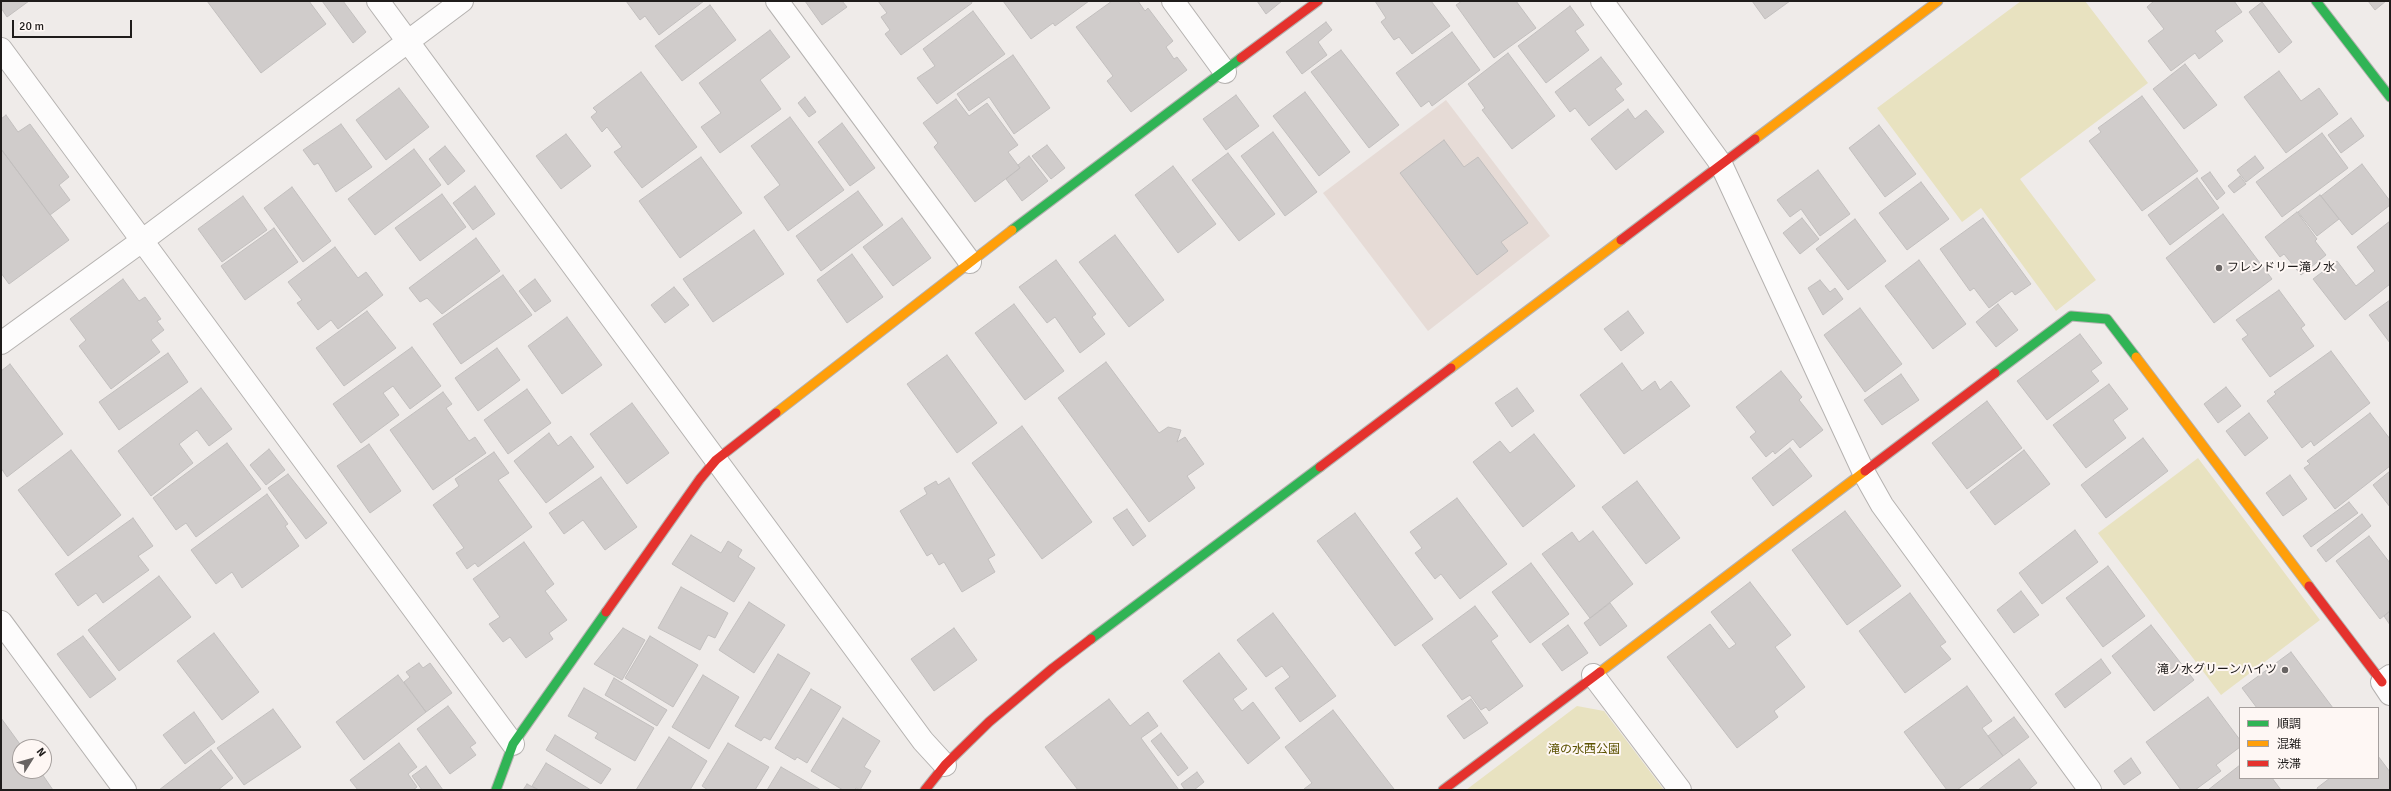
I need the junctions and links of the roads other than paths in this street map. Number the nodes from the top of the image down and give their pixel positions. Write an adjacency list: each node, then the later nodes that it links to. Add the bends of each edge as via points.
1 (378, 1): 9 (street)
2 (462, 1): 9 (street)
3 (777, 1): 15 (street)
4 (1173, 1): 11 (street)
5 (1318, 1): 11 (street)
6 (1602, 1): 13 (street)
7 (1938, 1): 13 (street)
8 (2316, 1): 12 (street)
9 (408, 43): 14 (street); 17 (street)
10 (1, 49): 14 (street)
11 (1225, 72): 15 (street)
12 (2390, 97)
13 (1720, 164): 18 (street); 23 (street, via 1053,668)
14 (143, 240): 16 (street); 22 (street)
15 (970, 262): 17 (street)
16 (1, 343)
17 (716, 460): 22 (street); 23 (street, via 923,741)
18 (1864, 473): 20 (street); 21 (street, via 2071,316 2107,319); 29 (street, via 1882,505)
19 (1, 622): 24 (street)
20 (1593, 675): 27 (street); 28 (street)
21 (2387, 684)
22 (513, 744): 25 (street)
23 (945, 765): 26 (street)
24 (125, 790)
25 (496, 790)
26 (925, 790)
27 (1444, 790)
28 (1680, 790)
29 (2090, 790)

